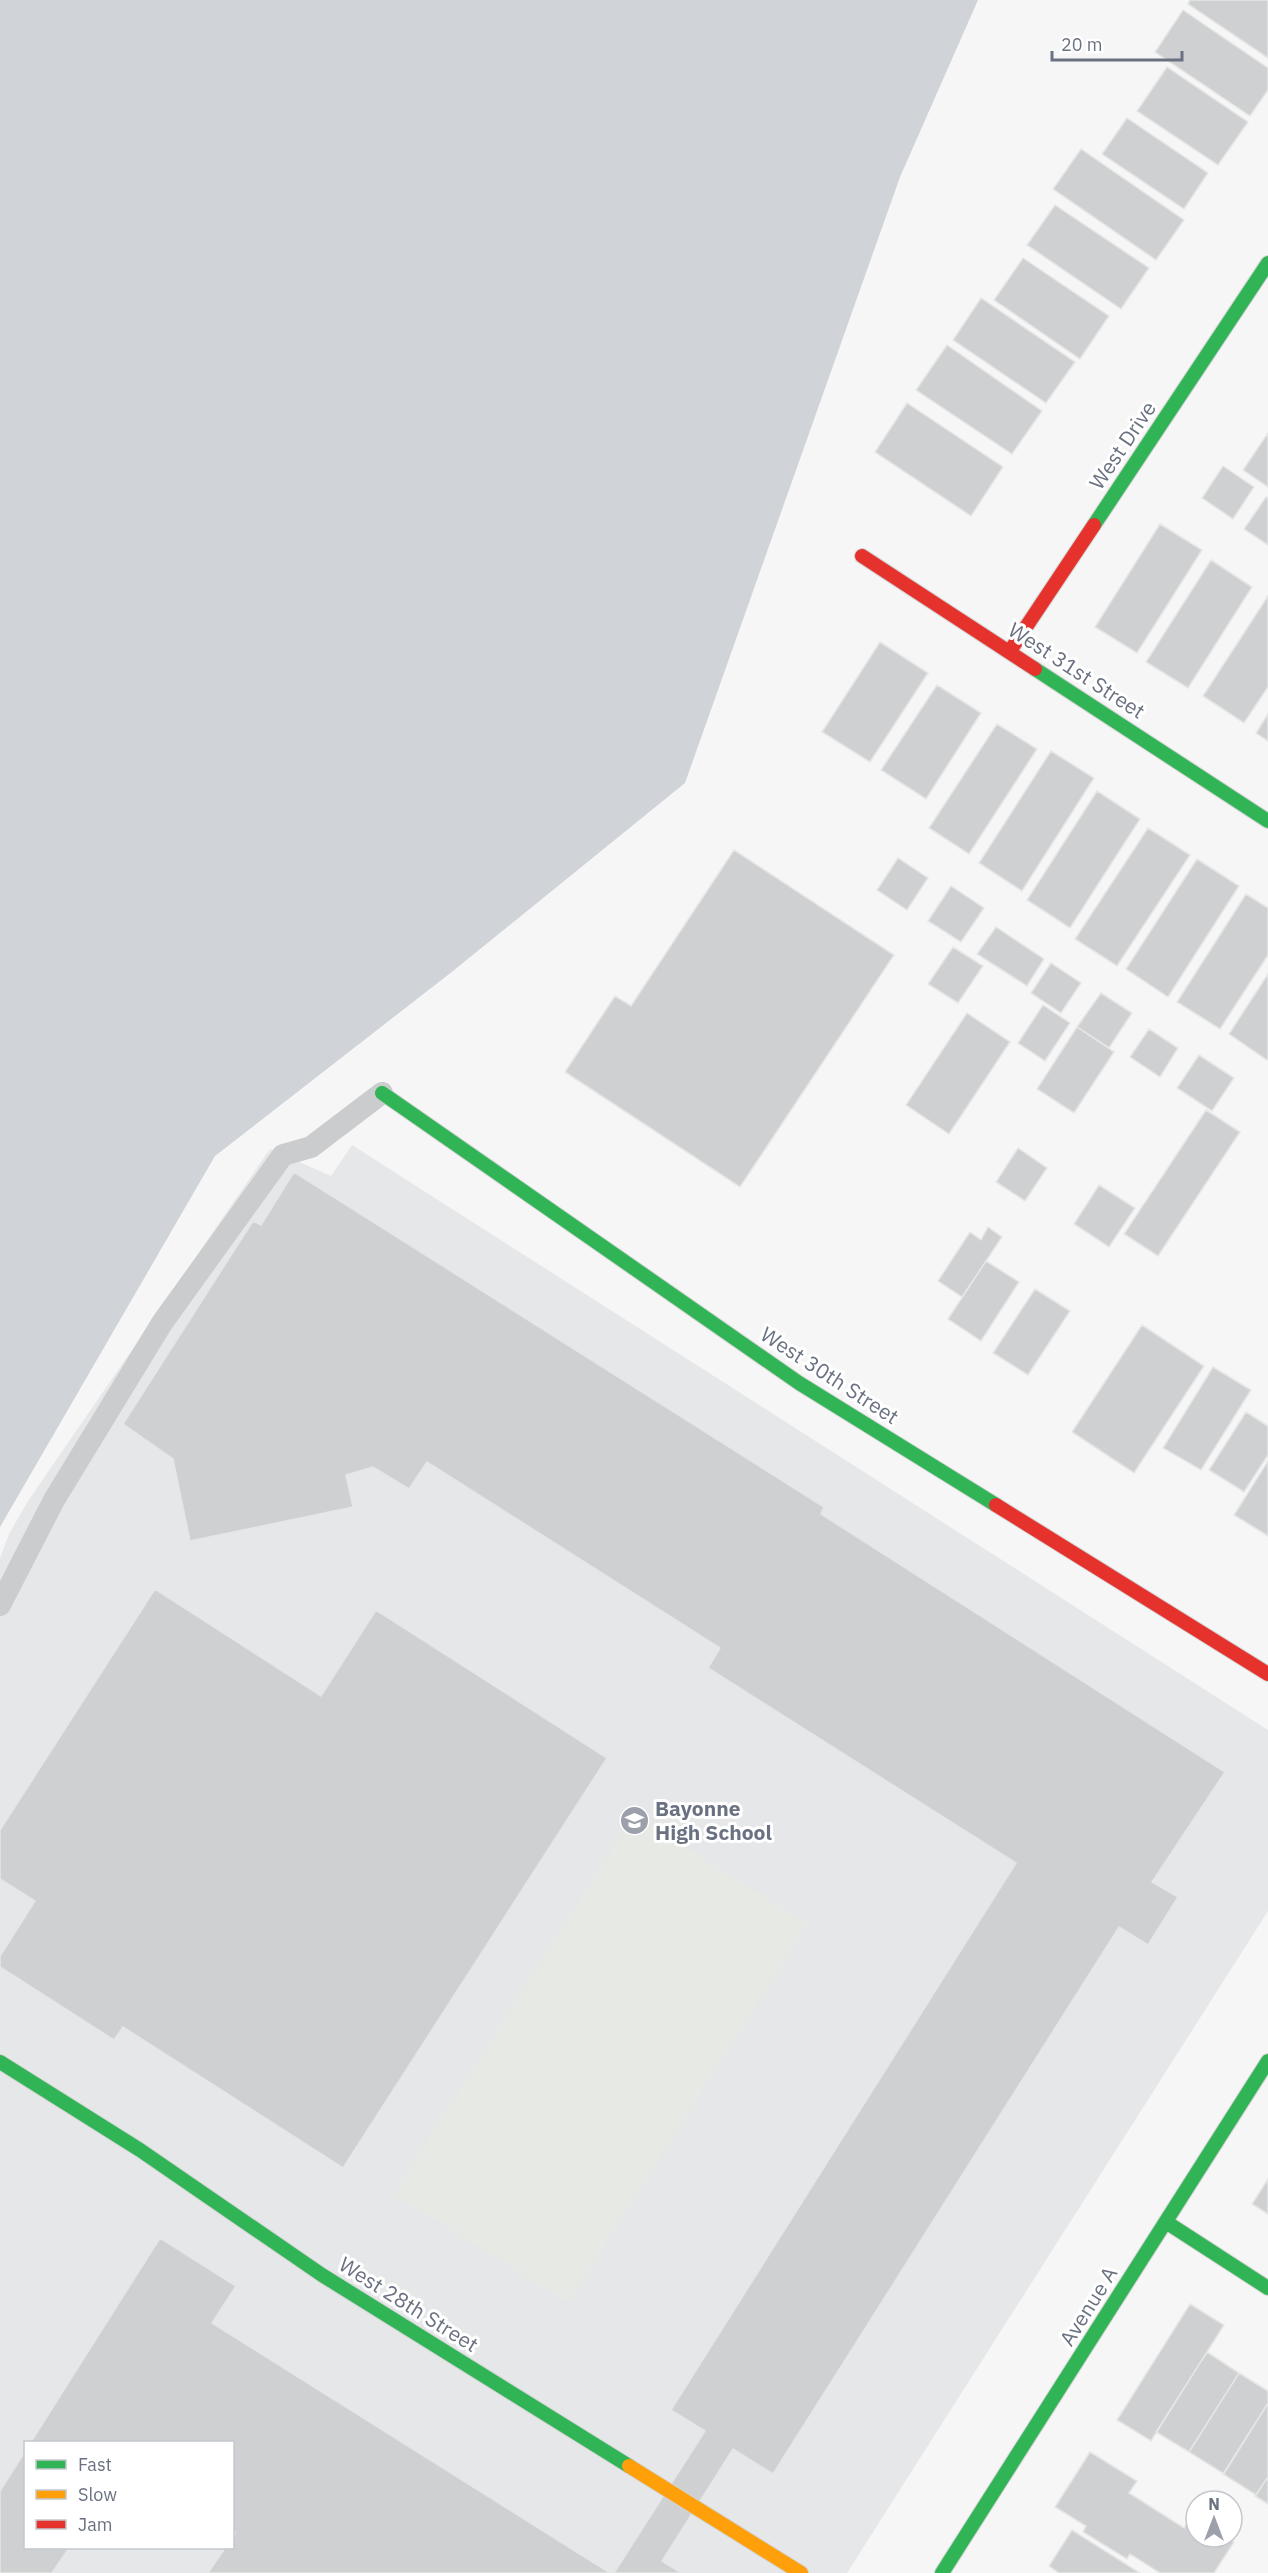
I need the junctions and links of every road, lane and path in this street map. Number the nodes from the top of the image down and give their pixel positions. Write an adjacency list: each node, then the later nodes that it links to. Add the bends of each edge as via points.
1 (1268, 263): 3 (street, West Drive)
2 (862, 556): 3 (street, West 31st Street)
3 (1010, 651): 4 (street, West 31st Street)
4 (1268, 821)
5 (382, 1093): 6 (lane, via 311,1147 283,1155 162,1323 54,1500); 7 (street, West 30th Street, via 798,1383)
6 (0, 1605)
7 (1268, 1674)
8 (1268, 2061): 10 (street, Avenue A)
9 (0, 2062): 12 (street, West 28th Street, via 140,2150 322,2276)
10 (1166, 2222): 11 (street); 13 (street, Avenue A)
11 (1268, 2288)
12 (801, 2573)
13 (942, 2573)

